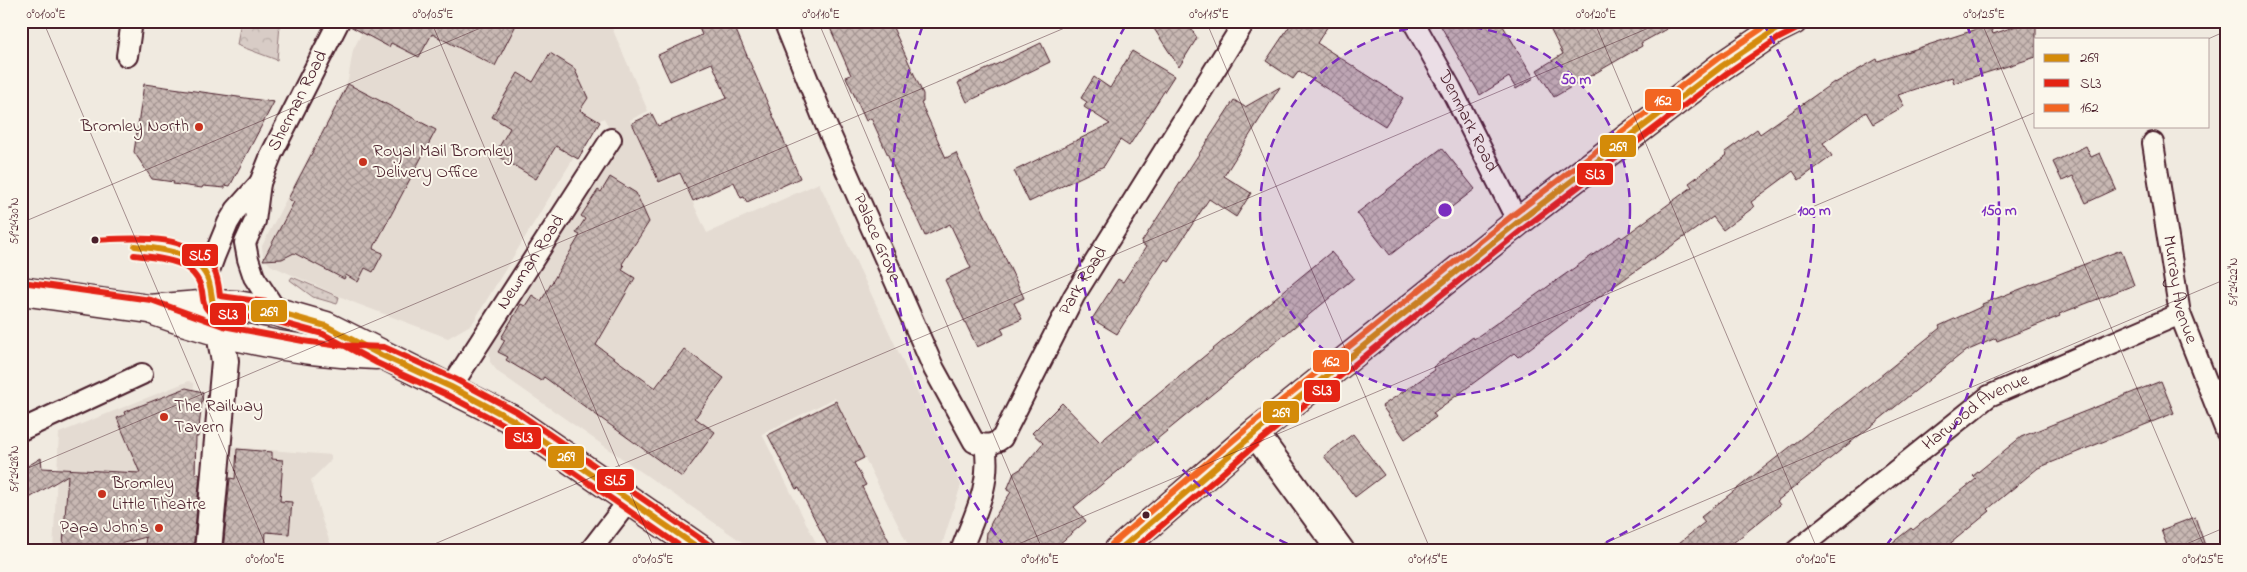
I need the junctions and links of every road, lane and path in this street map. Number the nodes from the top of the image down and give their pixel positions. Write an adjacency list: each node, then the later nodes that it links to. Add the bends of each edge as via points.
1 (132, 21): 7 (street)
2 (339, 21): 10 (street, Sherman Road)
3 (784, 21): 24 (street, Palace Grove, via 826,125 934,369 974,442)
4 (1414, 23): 11 (street, Denmark Road)
5 (1780, 24): 11 (main road)
6 (1236, 26): 24 (street, Park Road, via 1074,296 1002,438)
7 (127, 56)
8 (611, 139): 20 (street, Newman Road)
9 (2153, 143): 16 (street, Murray Avenue)
10 (260, 183): 13 (street, Sherman Road, via 228,223 207,276); 15 (street, Sherman Road, via 258,207 245,243 254,277)
11 (1518, 222): 23 (main road)
12 (21, 291): 14 (main road)
13 (213, 304): 14 (main road); 15 (main road); 17 (street)
14 (149, 309): 17 (main road)
15 (277, 312): 18 (main road, via 326,326)
16 (2180, 314): 22 (street, Murray Avenue); 32 (street, Harwood Avenue, via 1989,396)
17 (221, 334): 18 (main road, via 332,354); 26 (street, via 225,361)
18 (381, 355): 20 (main road)
19 (142, 374): 21 (street)
20 (451, 387): 25 (main road, via 513,420)
21 (21, 430)
22 (2226, 431)
23 (1255, 434): 30 (main road); 31 (street)
24 (985, 446): 29 (street, via 988,462 986,482)
25 (630, 499): 27 (street); 28 (main road)
26 (208, 551)
27 (590, 551)
28 (703, 551)
29 (961, 551)
30 (1118, 551)
31 (1341, 551)
32 (1796, 551)

